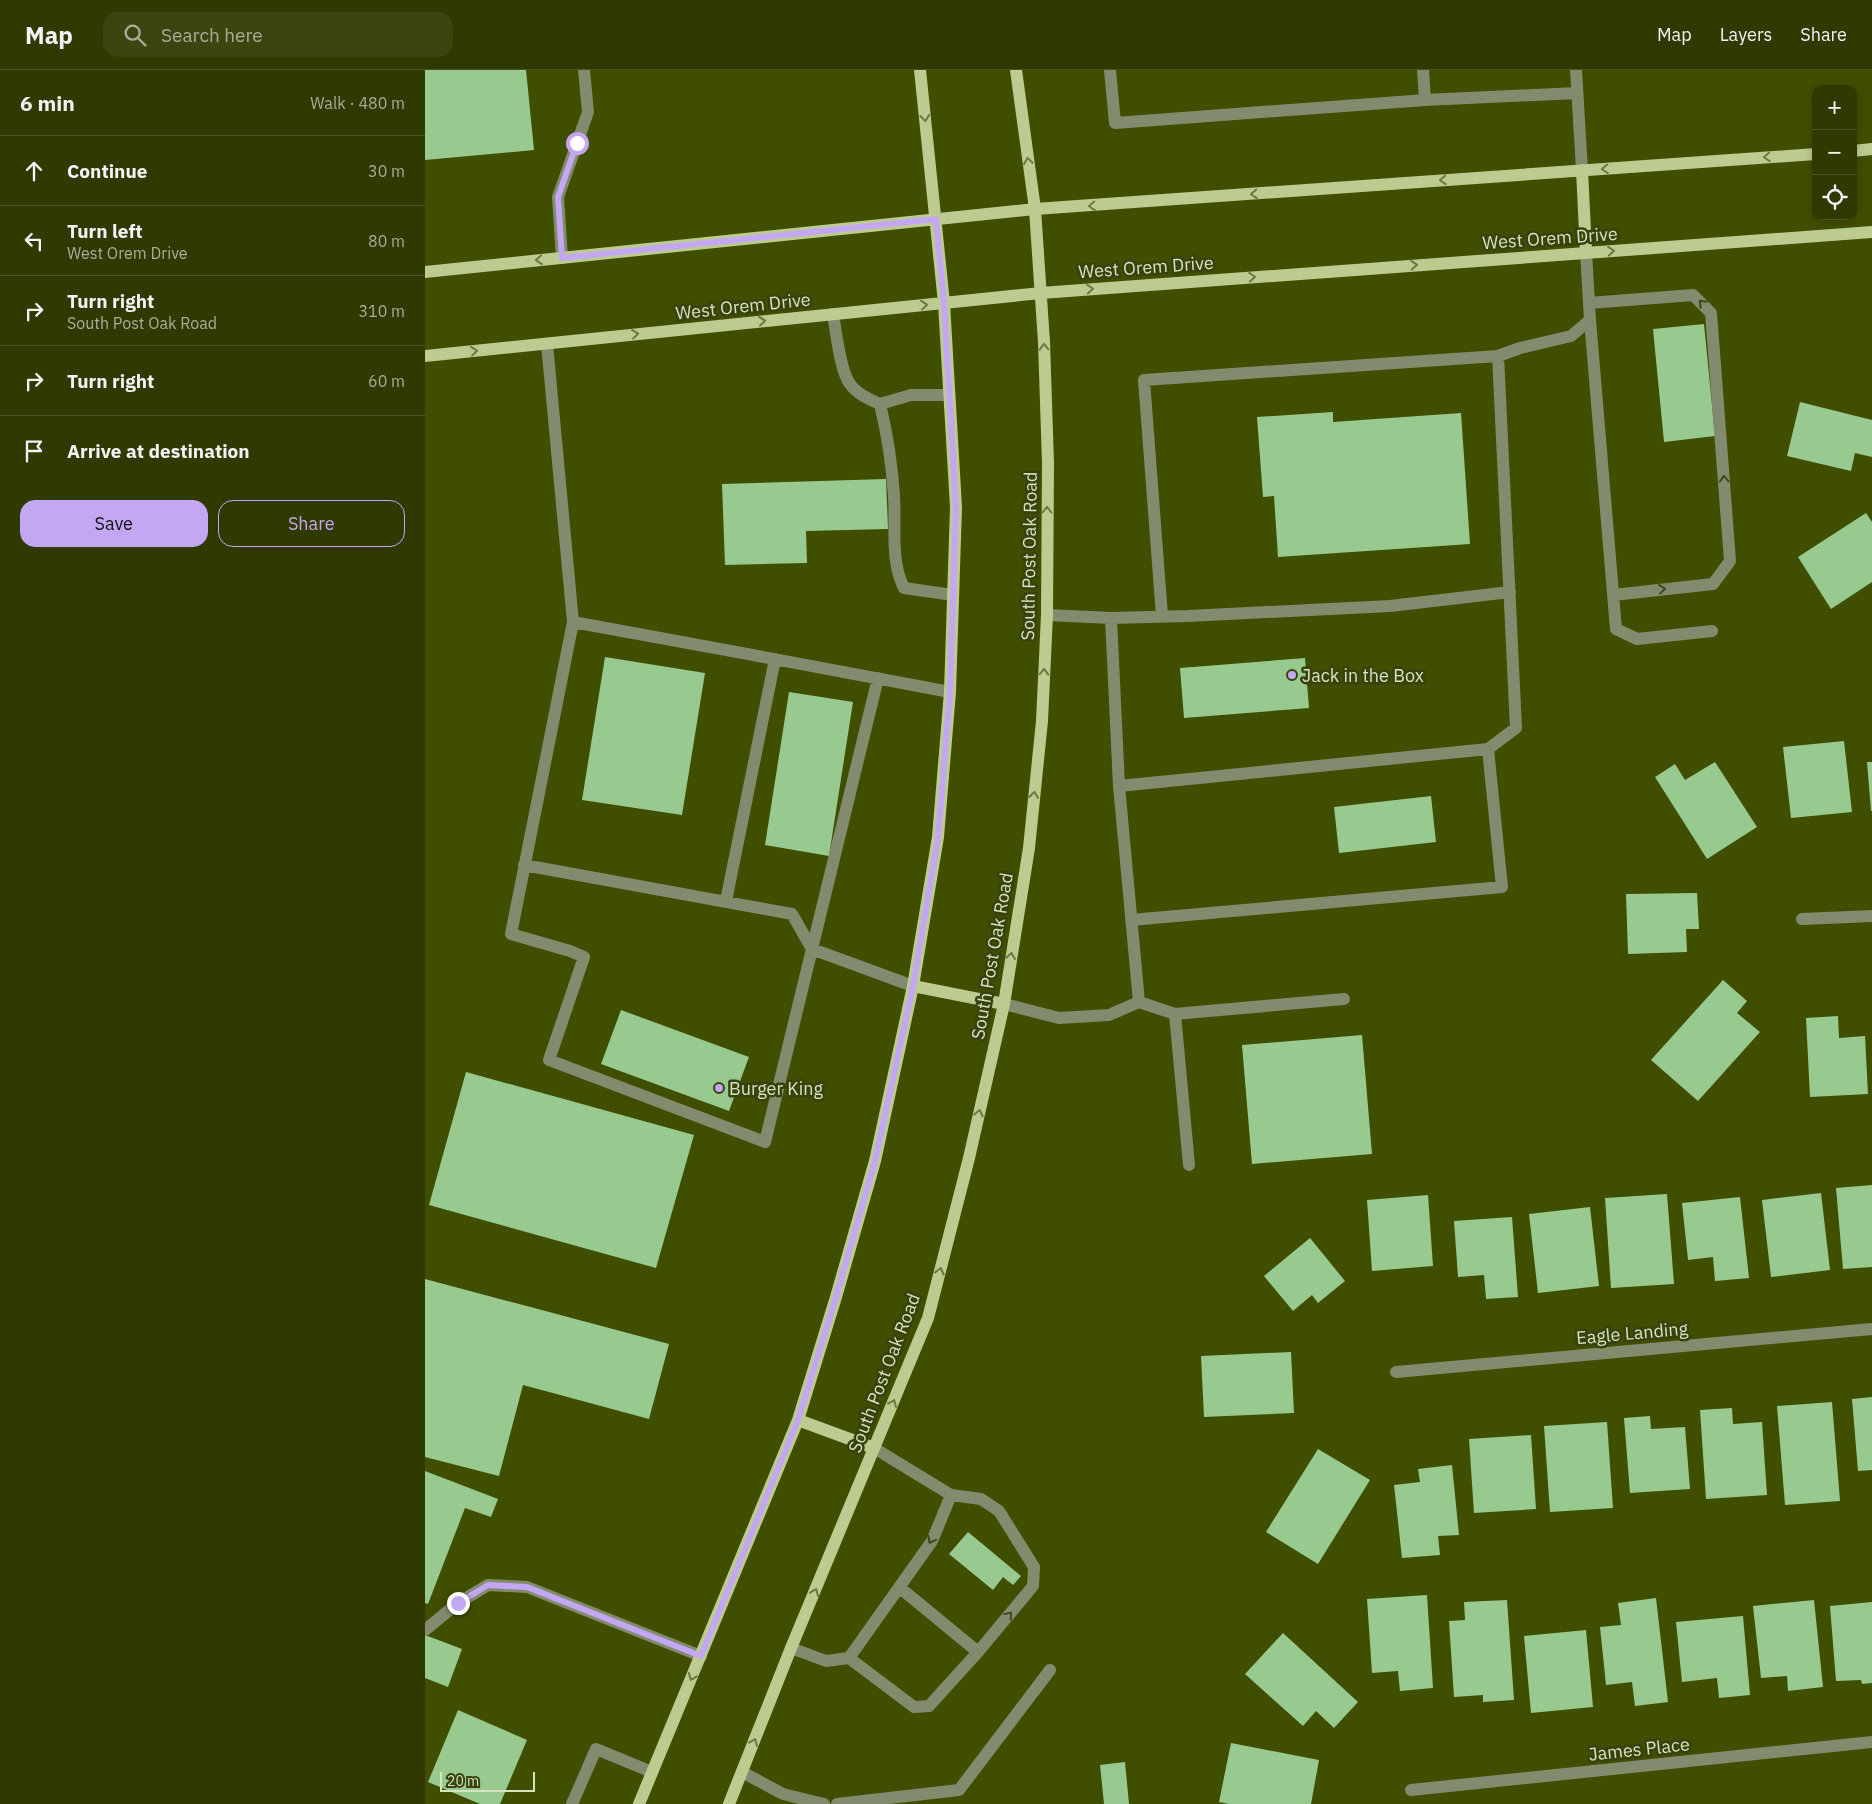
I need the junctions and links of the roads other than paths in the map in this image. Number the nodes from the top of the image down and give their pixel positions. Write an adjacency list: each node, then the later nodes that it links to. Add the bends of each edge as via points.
1 (584, 70): 17 (street, via 588,112 558,197)
2 (920, 70): 14 (main road, one-way to 14)
3 (1016, 70): 13 (main road, South Post Oak Road, one-way to 3)
4 (1110, 70): 8 (street, via 1115,123)
5 (1423, 70): 8 (street)
6 (1576, 70): 7 (street)
7 (1577, 94): 8 (street); 12 (street)
8 (1425, 100)
9 (1872, 150): 10 (main road)
10 (1857, 151)
11 (1812, 154): 12 (main road, one-way to 12)
12 (1582, 170): 13 (main road, one-way to 13); 16 (main road)
13 (1035, 209): 14 (main road); 19 (main road, South Post Oak Road)
14 (936, 219): 17 (main road); 20 (main road)
15 (1872, 232): 16 (main road, West Orem Drive, one-way to 15)
16 (1586, 252): 19 (main road, West Orem Drive, one-way to 16); 21 (street)
17 (562, 258): 18 (main road, one-way to 18)
18 (425, 272)
19 (1041, 293): 20 (main road, West Orem Drive); 32 (main road, South Post Oak Road, one-way to 19, via 1047,463)
20 (944, 303): 22 (main road, West Orem Drive, one-way to 20); 27 (main road)
21 (1589, 303): 23 (street); 31 (street, one-way to 21, via 1713,584 1730,561 1711,313 1693,294)
22 (833, 314): 24 (main road, West Orem Drive, one-way to 22); 28 (street, via 849,384 864,397)
23 (1591, 320): 26 (street, via 1571,336); 31 (street)
24 (547, 344): 25 (main road, West Orem Drive, one-way to 24); 35 (street)
25 (425, 356)
26 (1498, 356): 29 (street); 33 (street, via 1144,380)
27 (949, 395): 28 (street, via 911,394); 30 (main road, via 956,507)
28 (880, 404): 30 (street, via 894,496 895,563 900,579 904,588)
29 (1510, 592): 33 (street, via 1390,606); 40 (street, via 1516,728)
30 (953, 595): 39 (main road)
31 (1613, 595): 36 (street, via 1616,629 1637,639)
32 (1047, 615): 34 (street); 51 (main road, South Post Oak Road, one-way to 32, via 1029,848 1042,721)
33 (1162, 616): 34 (street)
34 (1111, 618): 41 (street)
35 (573, 622): 37 (street); 42 (street)
36 (1712, 631)
37 (775, 659): 38 (street); 43 (street)
38 (878, 678): 39 (street); 47 (street)
39 (950, 692): 48 (main road, via 938,837)
40 (1489, 749): 41 (street); 46 (street, via 1502,887)
41 (1119, 786): 46 (street)
42 (525, 865): 43 (street); 47 (street, via 511,934 585,958 549,1060 765,1142)
43 (727, 901): 47 (street, via 792,914)
44 (1872, 916): 45 (street)
45 (1802, 919)
46 (1131, 920): 50 (street)
47 (812, 949): 48 (street)
48 (913, 986): 51 (main road); 56 (main road, via 875,1161)
49 (1344, 999): 52 (street)
50 (1139, 1002): 51 (street, via 1109,1014 1059,1018); 52 (street)
51 (1003, 1004): 57 (main road, South Post Oak Road, one-way to 51, via 928,1318 969,1158)
52 (1175, 1014): 53 (street)
53 (1189, 1165)
54 (1872, 1330): 55 (street, Eagle Landing)
55 (1396, 1372)
56 (798, 1420): 57 (main road); 63 (main road)
57 (874, 1448): 58 (street); 61 (main road, South Post Oak Road, one-way to 57)
58 (951, 1495): 59 (street, one-way to 59, via 932,1541); 62 (street, one-way to 58, via 1033,1586 1035,1568 999,1511 981,1499)
59 (899, 1587): 62 (street); 64 (street)
60 (425, 1630): 63 (street, via 458,1603 488,1585 527,1587)
61 (791, 1648): 64 (street, via 826,1661); 68 (main road, South Post Oak Road, one-way to 61)
62 (978, 1652): 64 (street, via 929,1706 915,1707)
63 (701, 1656): 67 (main road, one-way to 67)
64 (849, 1658)
65 (1050, 1670): 74 (street, via 959,1790)
66 (1872, 1742): 69 (street, James Place)
67 (652, 1772): 70 (street, via 596,1749); 71 (main road)
68 (742, 1772): 72 (main road, South Post Oak Road); 73 (street, via 783,1794)
69 (1411, 1790)
70 (572, 1804)
71 (639, 1804)
72 (729, 1804)
73 (824, 1804)
74 (837, 1804)

